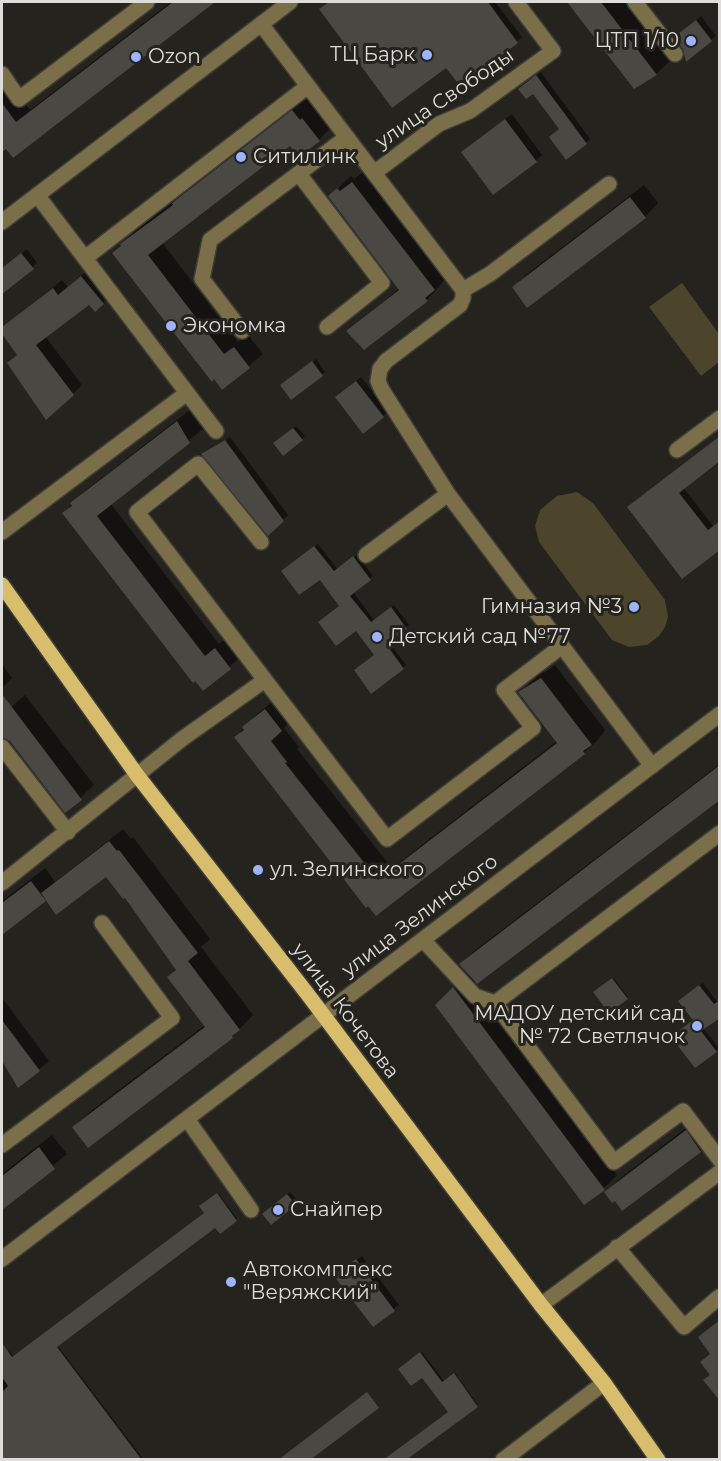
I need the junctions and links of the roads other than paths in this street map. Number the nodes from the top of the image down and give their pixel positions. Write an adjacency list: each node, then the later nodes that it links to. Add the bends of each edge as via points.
1 (147, 2): 7 (street, via 19,99)
2 (290, 2): 5 (street)
3 (516, 2): 10 (street, улица Свободы, via 552,51 470,111 439,124)
4 (635, 2): 6 (street)
5 (261, 24): 8 (street, улица Свободы); 13 (street)
6 (675, 54)
7 (2, 74)
8 (308, 86): 9 (street, улица Свободы); 15 (street)
9 (347, 137): 10 (street, улица Свободы); 11 (street)
10 (374, 172): 16 (street)
11 (299, 174): 17 (street, via 382,283); 18 (street, via 210,240 202,279)
12 (609, 184): 16 (street)
13 (38, 195): 14 (street); 15 (street)
14 (2, 222)
15 (85, 258): 19 (street)
16 (463, 290): 23 (street, via 460,305 386,361 378,381)
17 (327, 327)
18 (243, 330)
19 (187, 393): 21 (street); 24 (street)
20 (720, 418): 22 (street)
21 (216, 431)
22 (677, 450)
23 (448, 494): 26 (street); 28 (street)
24 (2, 532)
25 (261, 542): 29 (street, via 198,464 137,512)
26 (366, 555)
27 (2, 586): 33 (main road, улица Кочетова)
28 (562, 646): 29 (street, via 504,690 533,728 387,839); 32 (street)
29 (265, 680): 33 (street)
30 (720, 714): 32 (street, улица Зелинского)
31 (2, 747): 34 (street)
32 (652, 766): 38 (street, улица Зелинского)
33 (137, 776): 34 (street); 40 (main road, улица Кочетова)
34 (68, 832): 36 (street)
35 (720, 833): 39 (street)
36 (2, 882)
37 (102, 923): 42 (street, via 172,1018)
38 (424, 940): 39 (street, via 475,996); 40 (street, улица Зелинского)
39 (495, 1004): 43 (street, via 614,1162 683,1111)
40 (323, 1016): 41 (street, улица Зелинского); 49 (main road, улица Кочетова)
41 (187, 1119): 45 (street); 47 (street, улица Зелинского)
42 (2, 1145)
43 (720, 1160)
44 (720, 1172): 46 (street)
45 (251, 1210)
46 (617, 1246): 48 (street, via 684,1327); 49 (street)
47 (2, 1259)
48 (719, 1297)
49 (541, 1305): 50 (main road, улица Кочетова)
50 (604, 1383): 51 (main road, улица Кочетова); 52 (street)
51 (658, 1459)
52 (503, 1460)

